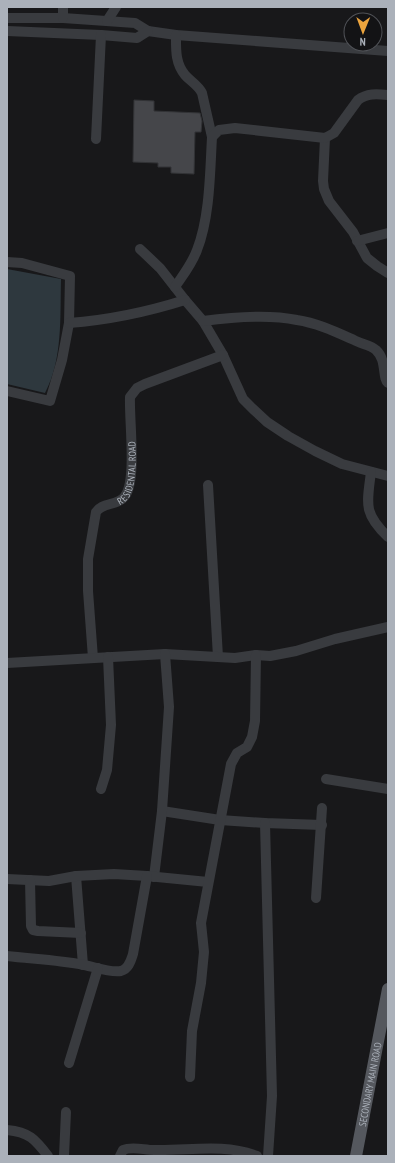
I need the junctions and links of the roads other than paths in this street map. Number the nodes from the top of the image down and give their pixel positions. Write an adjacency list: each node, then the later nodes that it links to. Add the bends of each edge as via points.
1 (63, 7): 4 (street)
2 (116, 7): 5 (street)
3 (9, 18): 4 (street); 6 (street)
4 (62, 18): 5 (street)
5 (107, 21): 7 (street, via 135,23)
6 (9, 31): 8 (street)
7 (148, 31): 8 (street, via 137,38); 9 (street)
8 (101, 35): 14 (street)
9 (176, 35): 10 (street); 12 (street, via 178,64 202,93)
10 (388, 51)
11 (388, 95): 13 (street, via 374,94 362,97 334,133)
12 (212, 137): 13 (street, via 219,130 235,128); 20 (street, via 210,187 202,236 192,262)
13 (325, 138): 16 (street, via 324,189 329,201)
14 (96, 139)
15 (388, 233): 16 (street)
16 (357, 241): 19 (street, via 367,258)
17 (140, 249): 20 (street)
18 (7, 262): 23 (street, via 22,263 70,276)
19 (388, 273)
20 (175, 287): 21 (street)
21 (185, 300): 22 (street); 23 (street, via 124,317)
22 (203, 321): 24 (street); 25 (street, via 280,317 313,324 375,348 383,360)
23 (69, 323): 26 (street, via 50,401)
24 (223, 355): 27 (street, via 243,399 267,422 342,464); 36 (street, RESIDENTAL ROAD, via 145,384 137,388 130,397 130,485 122,500 101,507 96,512 88,559)
25 (388, 383)
26 (7, 391)
27 (371, 472): 28 (street); 30 (street, via 371,516)
28 (388, 476)
29 (208, 485): 35 (street)
30 (388, 537)
31 (388, 626): 33 (street, via 296,651 270,656)
32 (165, 654): 34 (street); 35 (street); 42 (street, via 169,707)
33 (256, 655): 35 (street); 43 (street, via 253,729 247,747 236,753 231,764)
34 (108, 657): 36 (street); 39 (street, via 112,725 107,770)
35 (218, 657)
36 (93, 658): 37 (street)
37 (7, 663)
38 (326, 779): 40 (street)
39 (101, 789)
40 (388, 789)
41 (322, 808): 45 (street)
42 (162, 811): 43 (street); 47 (street)
43 (220, 820): 44 (street); 50 (street)
44 (265, 823): 45 (street); 68 (street, via 272,1096)
45 (322, 825): 51 (street)
46 (76, 876): 47 (street); 49 (street, via 49,881); 52 (street)
47 (150, 876): 50 (street); 55 (street, via 131,962 121,971)
48 (7, 879): 49 (street)
49 (30, 880): 52 (street, via 33,930)
50 (208, 882): 59 (street, via 201,923 204,952 192,1031)
51 (316, 898)
52 (81, 933): 54 (street)
53 (7, 956): 54 (street)
54 (83, 965): 55 (street)
55 (98, 968): 58 (street)
56 (388, 989): 57 (main road, SECONDARY MAIN ROAD)
57 (386, 1012): 69 (main road, SECONDARY MAIN ROAD)
58 (69, 1063)
59 (190, 1077)
60 (66, 1112): 65 (street)
61 (7, 1130): 64 (street, via 23,1132 30,1136)
62 (199, 1152): 63 (street); 67 (street, via 228,1149)
63 (154, 1153): 66 (street, via 126,1149)
64 (48, 1156)
65 (64, 1156)
66 (120, 1156)
67 (257, 1156)
68 (268, 1156)
69 (356, 1156)

